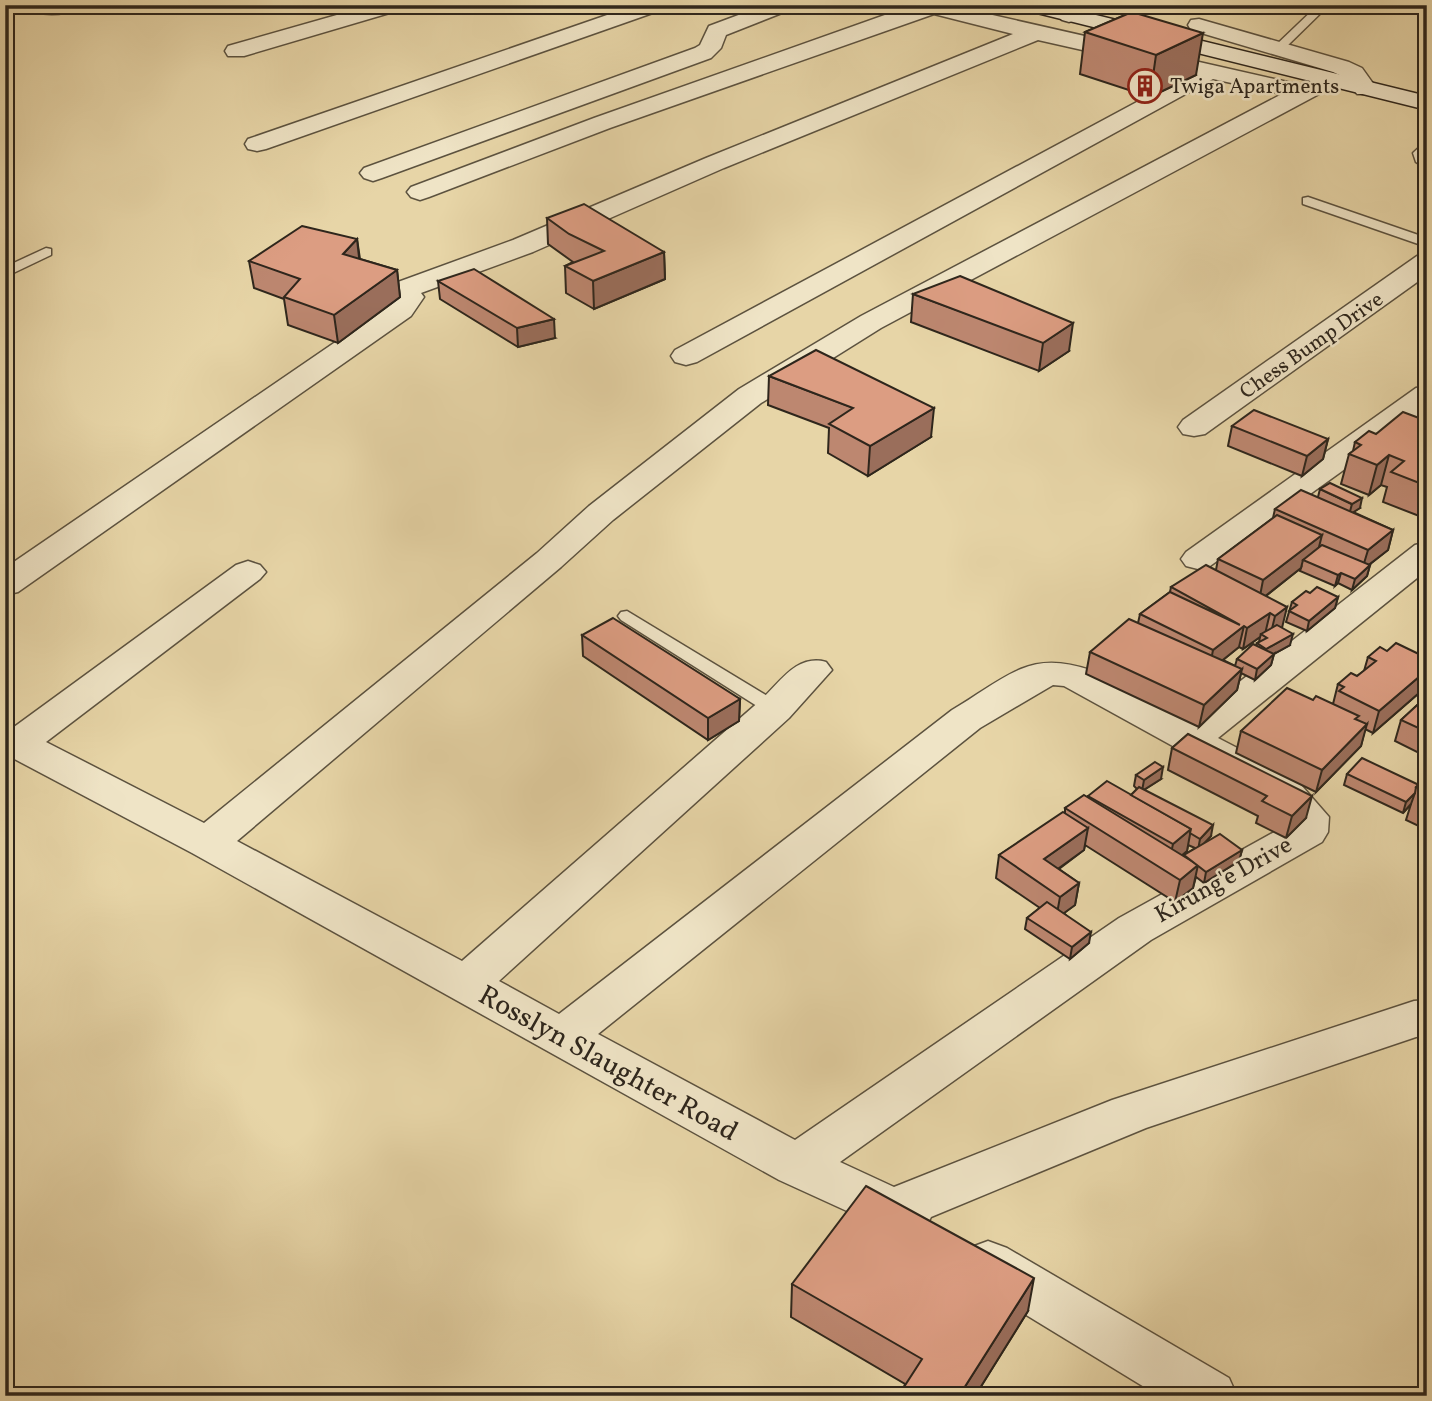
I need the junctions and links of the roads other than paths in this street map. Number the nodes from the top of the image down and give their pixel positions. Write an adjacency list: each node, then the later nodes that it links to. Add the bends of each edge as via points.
1 (76, 5): 9 (street)
2 (396, 5): 16 (street)
3 (657, 5): 21 (street)
4 (785, 5): 24 (street, via 717,31 703,53)
5 (1028, 5): 11 (street)
6 (1099, 5): 11 (street)
7 (1324, 5): 15 (lane)
8 (927, 6): 13 (street); 25 (street)
9 (43, 8)
10 (1231, 10): 12 (street)
11 (1069, 16): 14 (street)
12 (1199, 24): 14 (street); 15 (street)
13 (1035, 33): 17 (street); 37 (street, via 523,246 403,284 410,297 401,310)
14 (1154, 37): 18 (street)
15 (1279, 48): 19 (street, via 1341,66 1354,73)
16 (236, 51)
17 (1211, 71): 18 (street); 31 (street)
18 (1317, 86): 19 (street); 43 (street, via 871,322 750,396 601,513)
19 (1365, 89): 20 (street)
20 (1427, 103)
21 (257, 144)
22 (1427, 144): 23 (lane, via 1419,153)
23 (1427, 165)
24 (373, 173)
25 (420, 192)
26 (1308, 201): 27 (lane)
27 (1427, 243)
28 (46, 252): 30 (lane)
29 (1427, 262): 33 (street, Chess Bump Drive)
30 (5, 273)
31 (686, 356)
32 (1427, 396): 35 (street)
33 (1194, 427)
34 (1427, 552): 42 (street)
35 (1198, 559)
36 (248, 572): 41 (street)
37 (5, 584)
38 (627, 615): 40 (lane)
39 (813, 670): 40 (street)
40 (775, 709): 44 (street)
41 (12, 740): 43 (street, Rosslyn Slaughter Road)
42 (1191, 740): 46 (street, via 1074,676 1053,673 1035,677 966,719); 47 (street, Kirung'e Drive, via 1281,788 1308,817 1307,832 1135,929)
43 (207, 843): 44 (street, Rosslyn Slaughter Road)
44 (466, 984): 46 (street, Rosslyn Slaughter Road)
45 (1427, 1018): 48 (street, via 1129,1114)
46 (562, 1037): 47 (street, Rosslyn Slaughter Road)
47 (797, 1165): 48 (street, Rosslyn Slaughter Road)
48 (895, 1209): 49 (street, Rosslyn Slaughter Road)
49 (1209, 1396)

